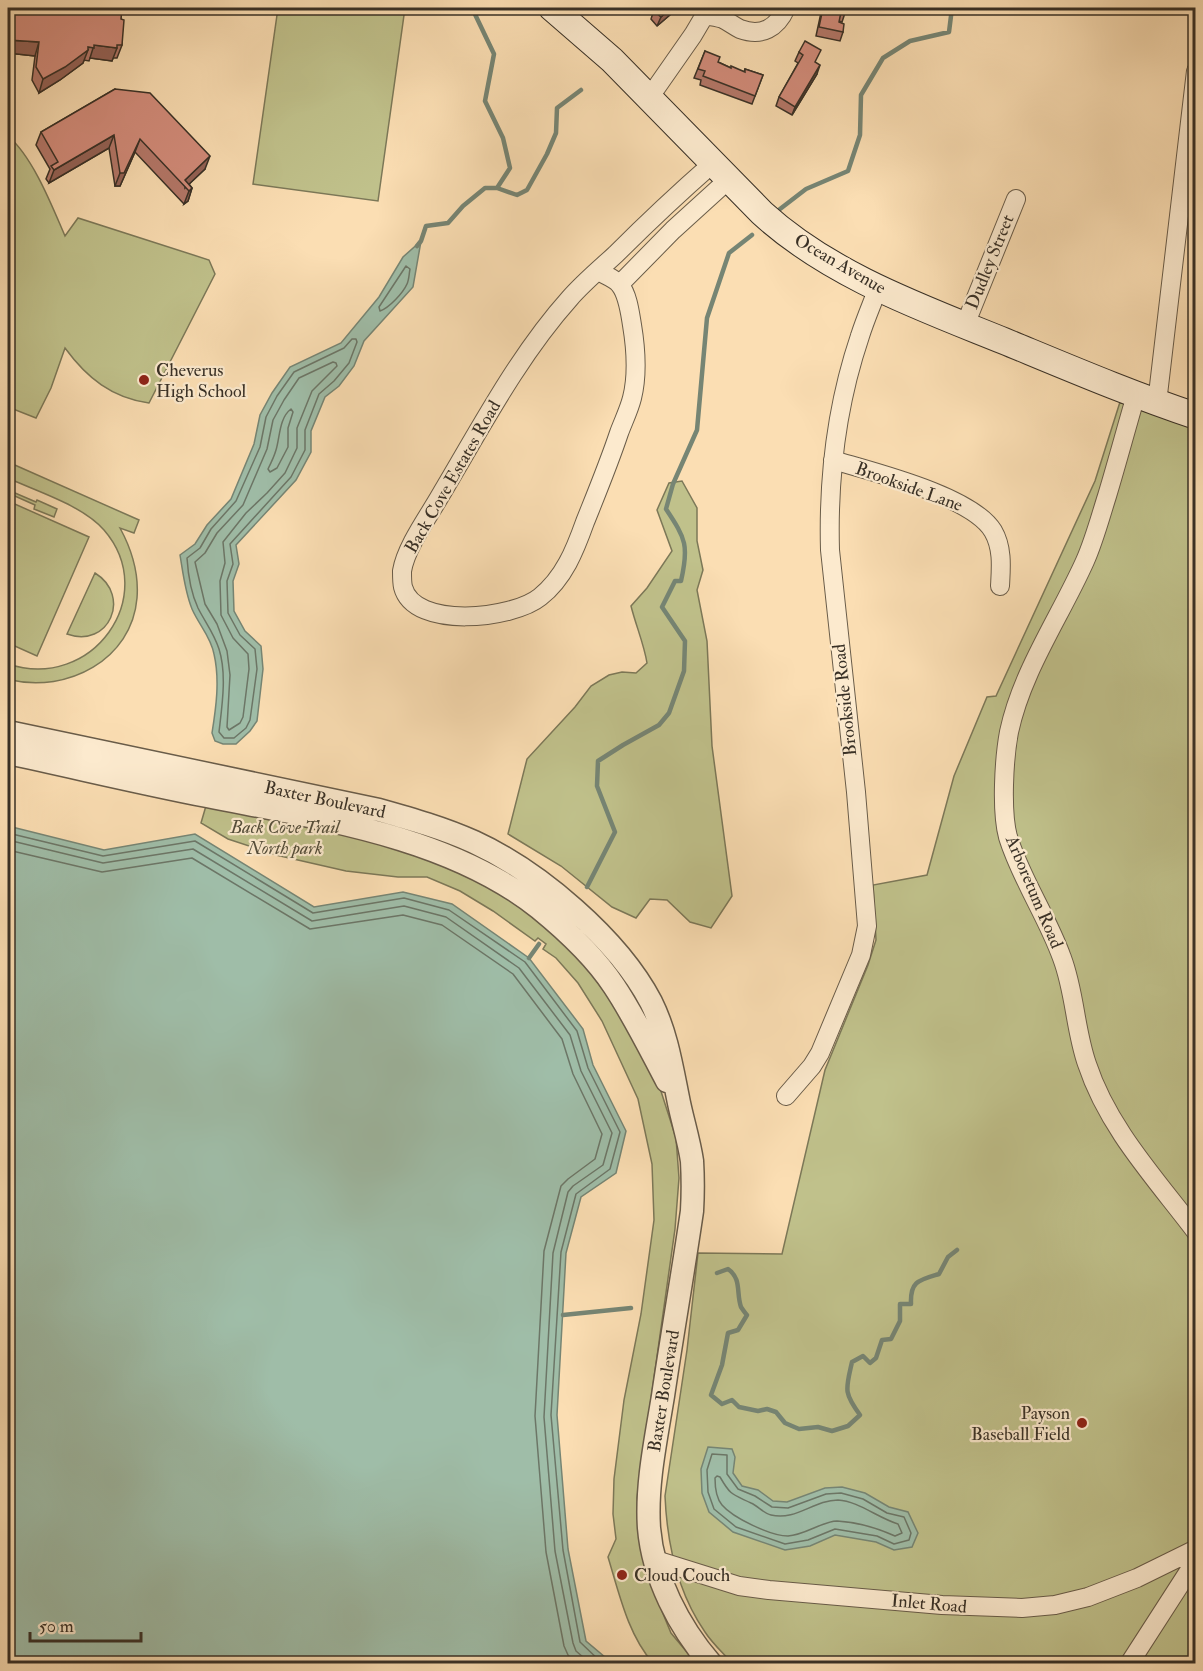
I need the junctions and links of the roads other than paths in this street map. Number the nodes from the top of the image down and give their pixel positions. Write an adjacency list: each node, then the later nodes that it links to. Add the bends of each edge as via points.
1 (552, 8): 5 (main road, Ocean Avenue)
2 (786, 8): 3 (street, via 770,29 755,33)
3 (707, 11): 5 (street)
4 (1196, 70): 12 (street, Arboretum Road)
5 (649, 98): 6 (main road, Ocean Avenue)
6 (720, 172): 8 (street, Back Cove Estates Road); 9 (street, via 673,230); 10 (main road, Ocean Avenue, via 783,231)
7 (1016, 199): 11 (street, Dudley Street)
8 (598, 271): 9 (street); 9 (street, Back Cove Estates Road, via 549,322 512,376 417,538 402,572 403,587 410,601 424,610 455,615 504,613 538,599 563,573 632,399 635,342)
9 (620, 284)
10 (878, 288): 11 (main road, Ocean Avenue); 14 (street, Brookside Road, via 849,373)
11 (965, 325): 12 (main road, Ocean Avenue)
12 (1147, 399): 13 (main road, Ocean Avenue); 20 (street, Arboretum Road, via 1086,560 1015,711 1005,758 1007,833 1062,958 1095,1087 1120,1132)
13 (1196, 416)
14 (833, 460): 15 (street, Brookside Lane, via 950,499 975,513 994,532 1002,557); 18 (street, Brookside Road, via 830,550 867,926 861,955 820,1053)
15 (1000, 586)
16 (8, 732): 19 (street, Baxter Boulevard, via 379,810 450,832 504,858 546,887 597,931 637,979 662,1028)
17 (8, 753): 19 (street, Baxter Boulevard, via 353,827 439,851 479,869 540,909 596,963 634,1018)
18 (786, 1096)
19 (680, 1106): 22 (street, Baxter Boulevard, via 692,1161 692,1211 650,1494 649,1529)
20 (1196, 1232)
21 (1196, 1549): 22 (street, Inlet Road, via 1088,1597 1022,1608 769,1590 739,1586)
22 (656, 1560): 24 (street, Baxter Boulevard, via 672,1604)
23 (1196, 1560): 25 (street)
24 (711, 1664)
25 (1129, 1664)

